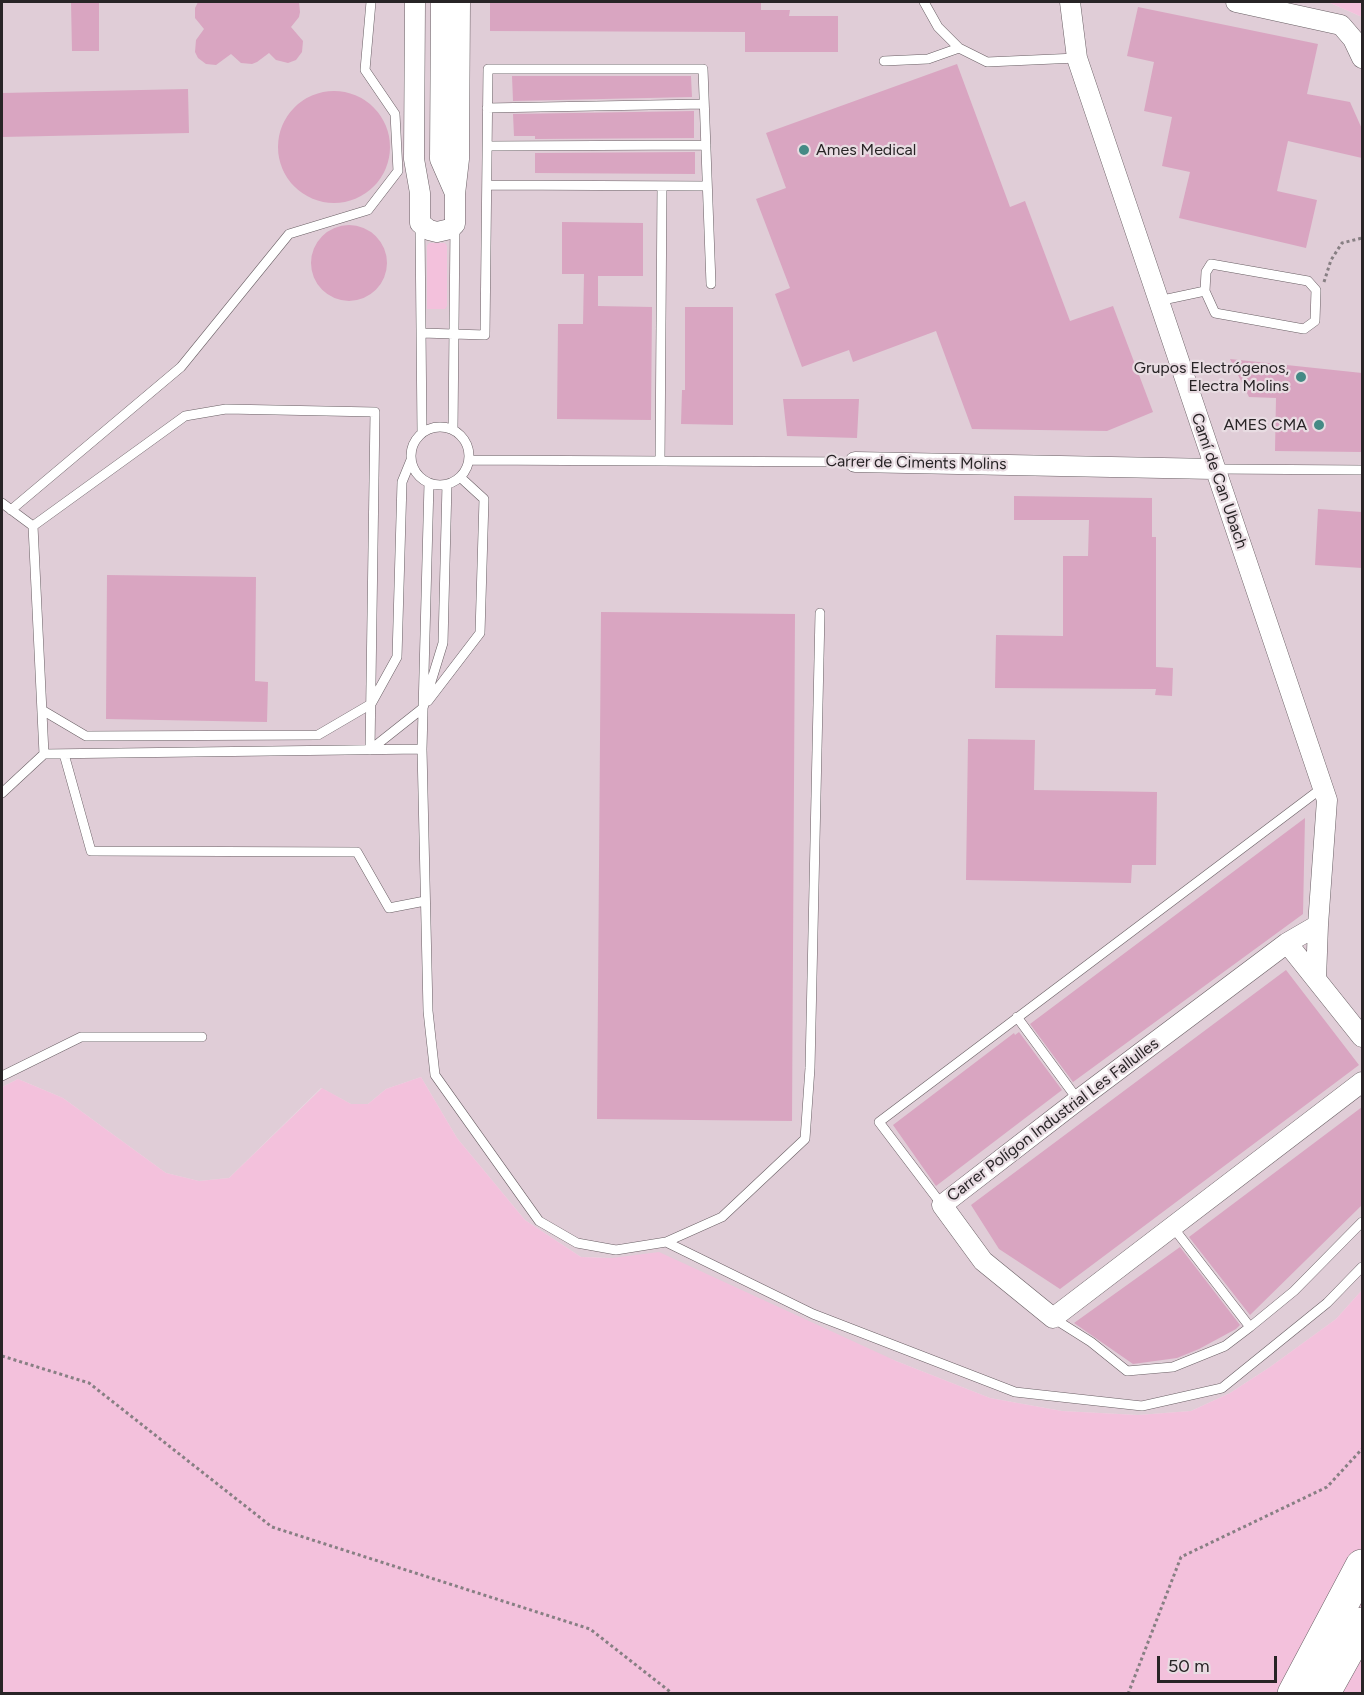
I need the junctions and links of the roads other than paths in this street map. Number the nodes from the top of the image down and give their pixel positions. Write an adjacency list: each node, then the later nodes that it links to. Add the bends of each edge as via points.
1 (371, 2): 41 (lane, via 365,70 395,114 398,171 368,210 288,234 181,367)
2 (415, 2): 20 (street, via 414,159)
3 (431, 2): 20 (street, via 430,159)
4 (441, 2): 21 (street, via 440,159)
5 (460, 2): 21 (street)
6 (924, 2): 9 (lane, via 938,27)
7 (1070, 2): 10 (street, Camí de Can Ubach)
8 (1236, 2): 11 (street, via 1341,25)
9 (959, 48): 10 (lane, via 987,62); 12 (lane, via 928,59)
10 (1077, 58): 26 (street, Camí de Can Ubach)
11 (1362, 58)
12 (884, 61)
13 (705, 104): 14 (lane); 14 (lane, via 703,69 488,69); 15 (lane)
14 (487, 108): 16 (lane)
15 (706, 145): 16 (lane); 18 (lane)
16 (488, 146): 17 (lane)
17 (488, 185): 19 (lane); 28 (lane, via 485,335)
18 (707, 186): 19 (lane); 24 (lane)
19 (662, 187): 33 (lane)
20 (420, 193): 22 (street)
21 (456, 194): 23 (street)
22 (420, 223): 23 (street, via 437,232); 27 (lane)
23 (455, 224): 28 (lane)
24 (711, 284)
25 (1205, 291): 25 (lane, via 1215,313 1304,329 1315,321 1316,290 1308,281 1211,264 1206,272); 26 (lane)
26 (1158, 301): 35 (street, Camí de Can Ubach)
27 (422, 333): 28 (lane); 30 (lane)
28 (454, 334): 29 (lane)
29 (453, 430): 30 (lane, via 440,427); 32 (lane, via 465,441)
30 (422, 433): 31 (lane, via 411,450)
31 (411, 460): 38 (lane, via 415,471); 44 (lane, via 402,482 397,657)
32 (469, 460): 33 (lane, Carrer de Ciments Molins); 37 (lane)
33 (660, 461): 34 (lane, Carrer de Ciments Molins)
34 (855, 462): 35 (street, Carrer de Ciments Molins)
35 (1214, 469): 36 (lane, Carrer de Ciments Molins); 51 (street, Camí de Can Ubach)
36 (1362, 470)
37 (460, 477): 39 (lane); 45 (lane, via 484,500 480,633)
38 (429, 483): 39 (lane); 45 (lane)
39 (447, 484): 45 (lane, via 444,643)
40 (2, 503): 41 (lane)
41 (11, 510): 42 (lane)
42 (33, 526): 44 (lane, via 185,416 226,409 375,412); 46 (lane)
43 (820, 613): 66 (lane, via 805,1139 722,1217)
44 (371, 704): 46 (lane, via 318,735 86,736); 48 (lane)
45 (423, 708): 47 (lane); 48 (lane)
46 (42, 710): 49 (lane)
47 (422, 749): 48 (lane); 53 (lane)
48 (370, 750): 50 (lane)
49 (44, 754): 50 (lane); 52 (lane)
50 (64, 754): 53 (lane, via 91,851 357,852 388,908)
51 (1322, 788): 54 (street, via 1327,800); 57 (lane)
52 (2, 793)
53 (426, 901): 66 (lane, via 428,1011 435,1075 539,1221 577,1243 616,1251)
54 (1318, 925): 55 (street, Carrer Polígon Industrial Les Fallulles); 56 (street)
55 (1287, 944): 56 (street); 62 (street, Carrer Polígon Industrial Les Fallulles)
56 (1316, 979): 59 (street)
57 (1017, 1017): 62 (lane); 63 (lane, via 879,1122)
58 (202, 1037): 60 (lane, via 81,1037)
59 (1362, 1037)
60 (2, 1076)
61 (1362, 1082): 65 (street)
62 (1078, 1100): 63 (street, Carrer Polígon Industrial Les Fallulles)
63 (942, 1205): 68 (street, Carrer Polígon Industrial Les Fallulles, via 983,1260)
64 (1362, 1222): 69 (lane, via 1294,1291)
65 (1172, 1226): 68 (street); 69 (lane)
66 (666, 1242): 67 (lane, via 813,1314 1015,1392 1142,1406 1222,1388 1327,1303)
67 (1362, 1267)
68 (1053, 1318): 69 (lane, via 1127,1371 1173,1367 1225,1346)
69 (1250, 1328)
70 (1362, 1566): 72 (highway)
71 (1362, 1624): 73 (highway)
72 (1294, 1694)
73 (1323, 1694)

